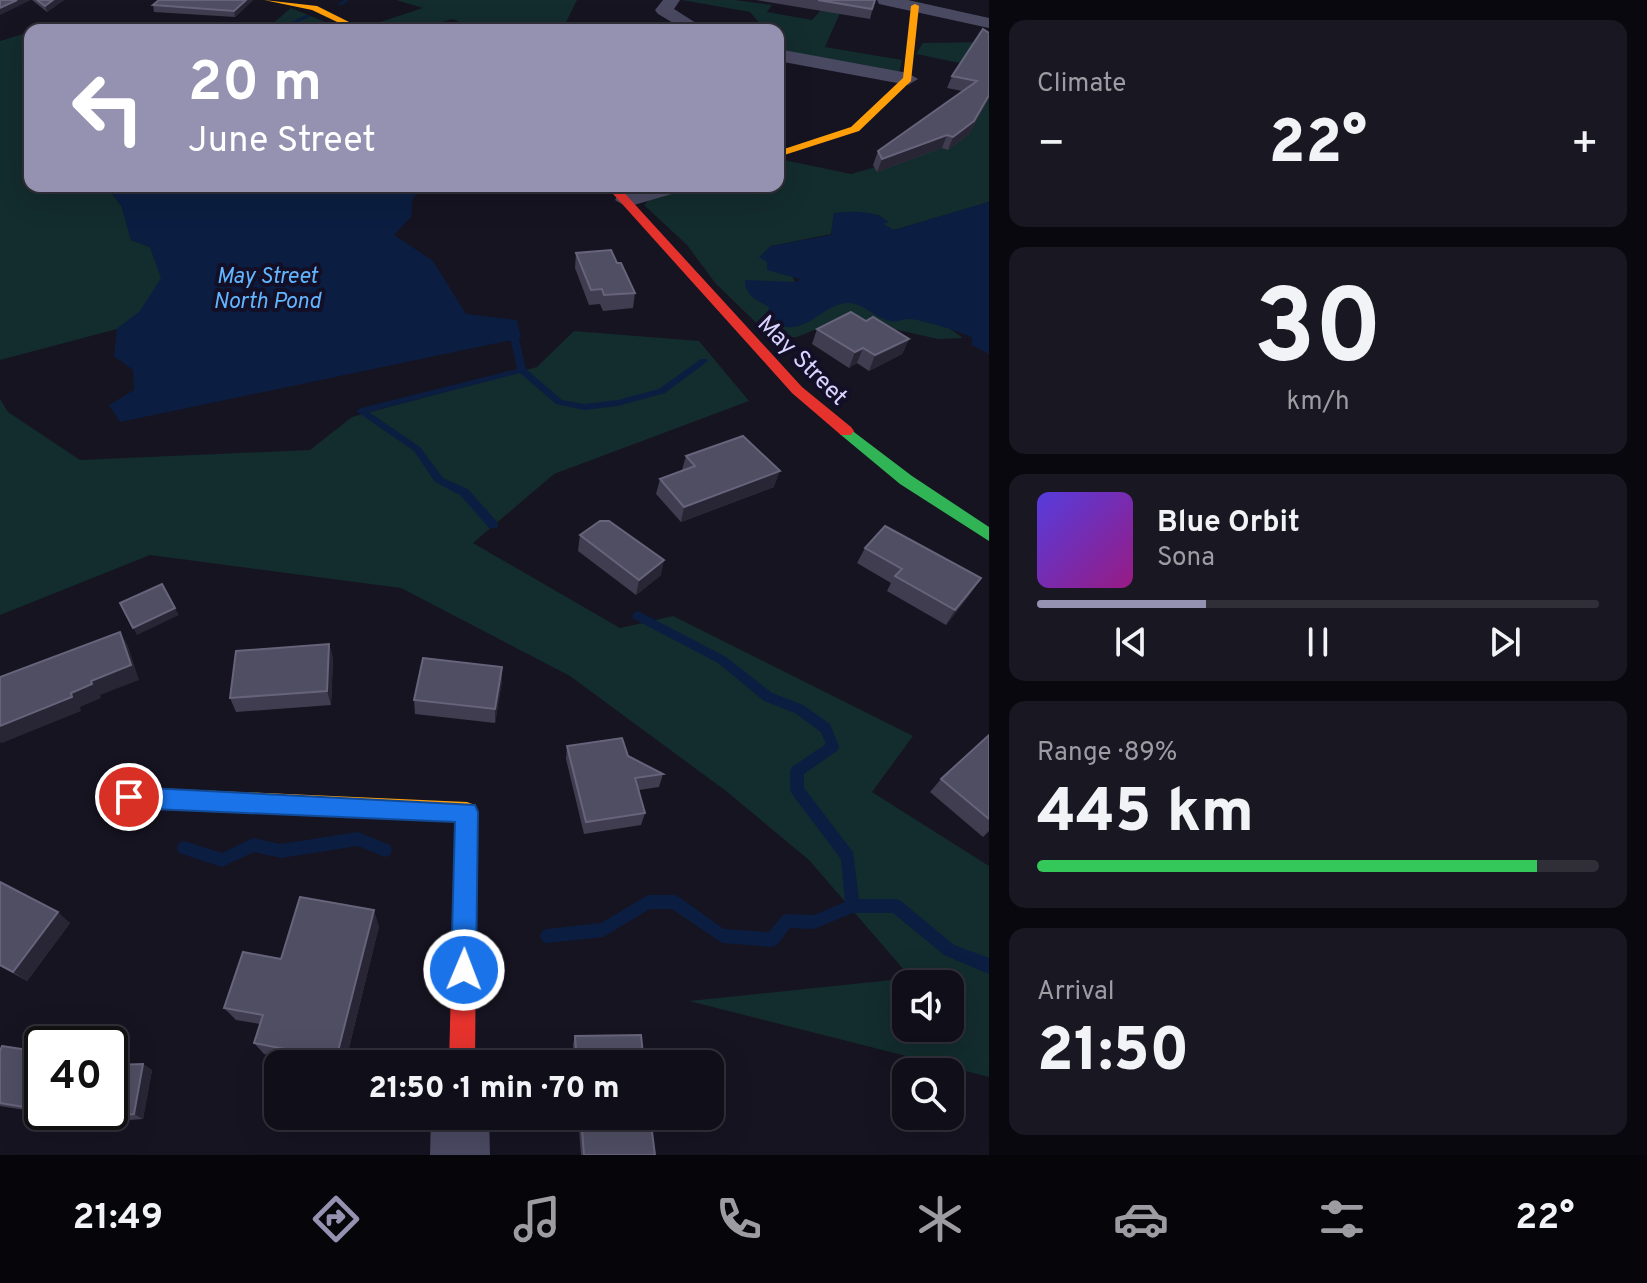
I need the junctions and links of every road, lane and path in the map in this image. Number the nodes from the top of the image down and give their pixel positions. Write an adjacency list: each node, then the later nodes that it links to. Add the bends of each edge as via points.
1 (268, 0): 6 (street, via 314,8)
2 (672, 0): 7 (street, via 664,10)
3 (885, 0): 4 (street)
4 (915, 6): 5 (street); 9 (street)
5 (989, 23)
6 (348, 24)
7 (688, 24)
8 (784, 56): 9 (street)
9 (908, 79): 10 (street, via 855,129)
10 (784, 152)
11 (620, 193): 12 (street, May Street, via 797,390 906,480)
12 (989, 535)
13 (129, 797): 14 (street, via 467,812)
14 (462, 1050)
15 (460, 1130): 16 (street)
16 (460, 1155)

